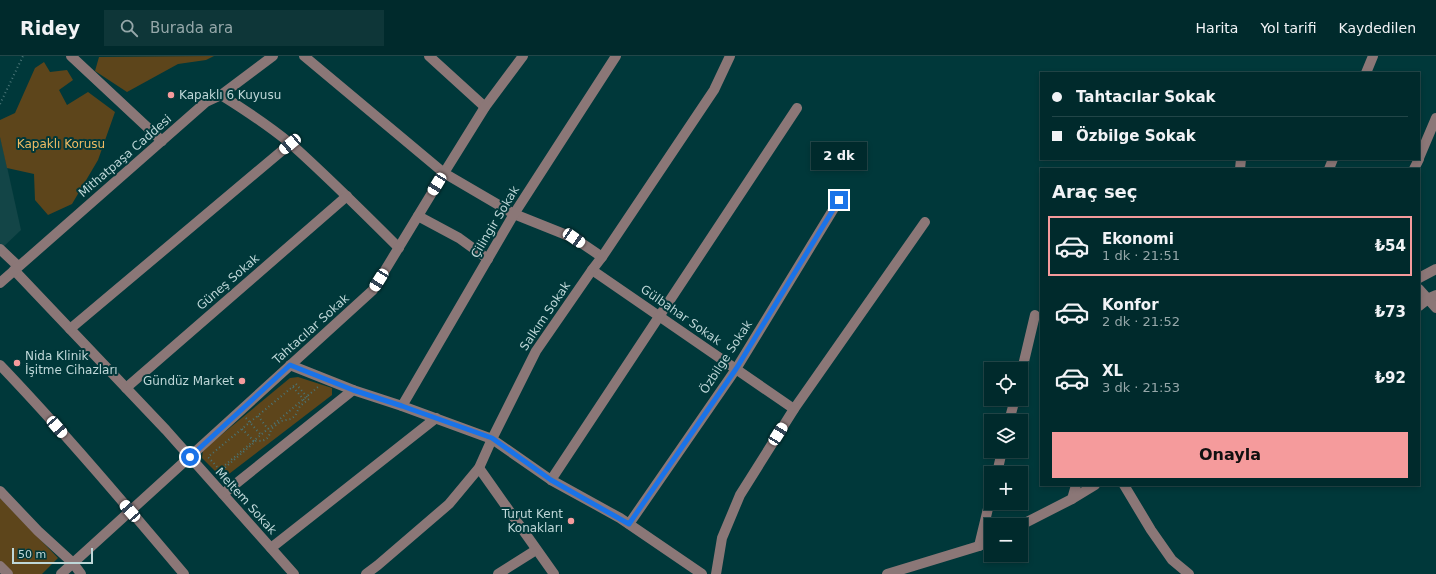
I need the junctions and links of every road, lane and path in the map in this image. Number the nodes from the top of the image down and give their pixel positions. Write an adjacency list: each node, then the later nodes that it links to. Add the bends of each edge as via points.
1 (23, 56): 12 (path)
2 (71, 56): 16 (street)
3 (273, 56): 11 (street, Mithatpaşa Caddesi)
4 (304, 56): 19 (street)
5 (429, 56): 13 (street)
6 (523, 56): 13 (street, Tahtacılar Sokak)
7 (616, 56): 22 (street, Çilingir Sokak)
8 (730, 56): 27 (street, Salkım Sokak, via 714,90)
9 (1373, 56): 10 (street)
10 (1366, 72)
11 (221, 94): 16 (street, Mithatpaşa Caddesi, via 206,102); 17 (street)
12 (0, 104)
13 (485, 108): 19 (street, Tahtacılar Sokak)
14 (797, 108): 39 (street)
15 (1436, 118): 18 (street)
16 (162, 141): 29 (street, Mithatpaşa Caddesi)
17 (290, 144): 20 (street); 40 (street)
18 (1420, 157)
19 (444, 173): 22 (street); 23 (street, Tahtacılar Sokak)
20 (347, 196): 25 (street); 47 (street, Güneş Sokak)
21 (839, 200): 44 (street, Özbilge Sokak)
22 (514, 214): 27 (street, via 574,238); 28 (street, Çilingir Sokak)
23 (418, 216): 25 (street, Tahtacılar Sokak); 28 (street, via 459,238)
24 (925, 222): 52 (street)
25 (399, 248): 43 (street, Tahtacılar Sokak, via 373,290)
26 (0, 249): 29 (street, Meltem Sokak)
27 (602, 257): 31 (street, Salkım Sokak)
28 (488, 259): 51 (street, Çilingir Sokak)
29 (16, 268): 33 (street, Mithatpaşa Caddesi); 40 (street, Meltem Sokak)
30 (1436, 269): 32 (street)
31 (592, 270): 39 (street, Gülbahar Sokak); 60 (street, Salkım Sokak, via 536,351)
32 (1421, 274)
33 (0, 282)
34 (1420, 291): 35 (street)
35 (1432, 297): 36 (street); 37 (street)
36 (1420, 305)
37 (1436, 308)
38 (1035, 315): 41 (street)
39 (659, 316): 44 (street, Gülbahar Sokak); 65 (street)
40 (70, 329): 47 (street, Meltem Sokak)
41 (1024, 362)
42 (0, 365): 73 (street)
43 (290, 365): 45 (street); 53 (street, Tahtacılar Sokak)
44 (736, 369): 52 (street, Gülbahar Sokak); 75 (street, Özbilge Sokak)
45 (326, 379): 48 (street); 49 (path)
46 (293, 387): 49 (path, via 296,384); 50 (path); 54 (path)
47 (126, 388): 62 (street, Meltem Sokak)
48 (353, 390): 51 (street); 70 (street)
49 (307, 396): 50 (path)
50 (304, 400): 58 (path); 61 (path, via 295,416 281,421 270,429 269,437 264,441)
51 (402, 406): 55 (street)
52 (794, 409): 91 (street, via 740,495 722,538)
53 (240, 411): 56 (path); 62 (street, Tahtacılar Sokak)
54 (258, 416): 56 (path); 58 (path)
55 (436, 418): 60 (street); 78 (street)
56 (250, 422): 57 (path); 59 (path)
57 (242, 429): 61 (path); 61 (path, via 208,457 221,471)
58 (268, 429): 59 (path)
59 (261, 435): 61 (path)
60 (492, 438): 63 (street, Salkım Sokak); 65 (street)
61 (255, 441): 64 (path)
62 (190, 457): 70 (street, Meltem Sokak); 73 (street, Tahtacılar Sokak)
63 (479, 468): 79 (street); 87 (street, Salkım Sokak, via 449,504)
64 (219, 470)
65 (551, 480): 75 (street)
66 (1076, 486): 71 (street)
67 (1092, 486): 71 (street)
68 (1125, 486): 93 (street, via 1150,530 1172,560)
69 (0, 491): 80 (street)
70 (223, 494): 78 (street, Meltem Sokak)
71 (1072, 499): 74 (street)
72 (988, 510): 77 (street)
73 (130, 511): 80 (street, Tahtacılar Sokak); 85 (street)
74 (1028, 521)
75 (629, 524): 90 (street)
76 (984, 544): 77 (street)
77 (979, 546): 92 (street)
78 (271, 548): 86 (street, Meltem Sokak)
79 (536, 550): 88 (street); 89 (street)
80 (73, 563): 83 (street, Tahtacılar Sokak); 84 (street)
81 (0, 566): 82 (street)
82 (8, 574)
83 (61, 574)
84 (81, 574)
85 (184, 574)
86 (294, 574)
87 (366, 574)
88 (498, 574)
89 (554, 574)
90 (702, 574)
91 (716, 574)
92 (887, 574)
93 (1189, 574)

